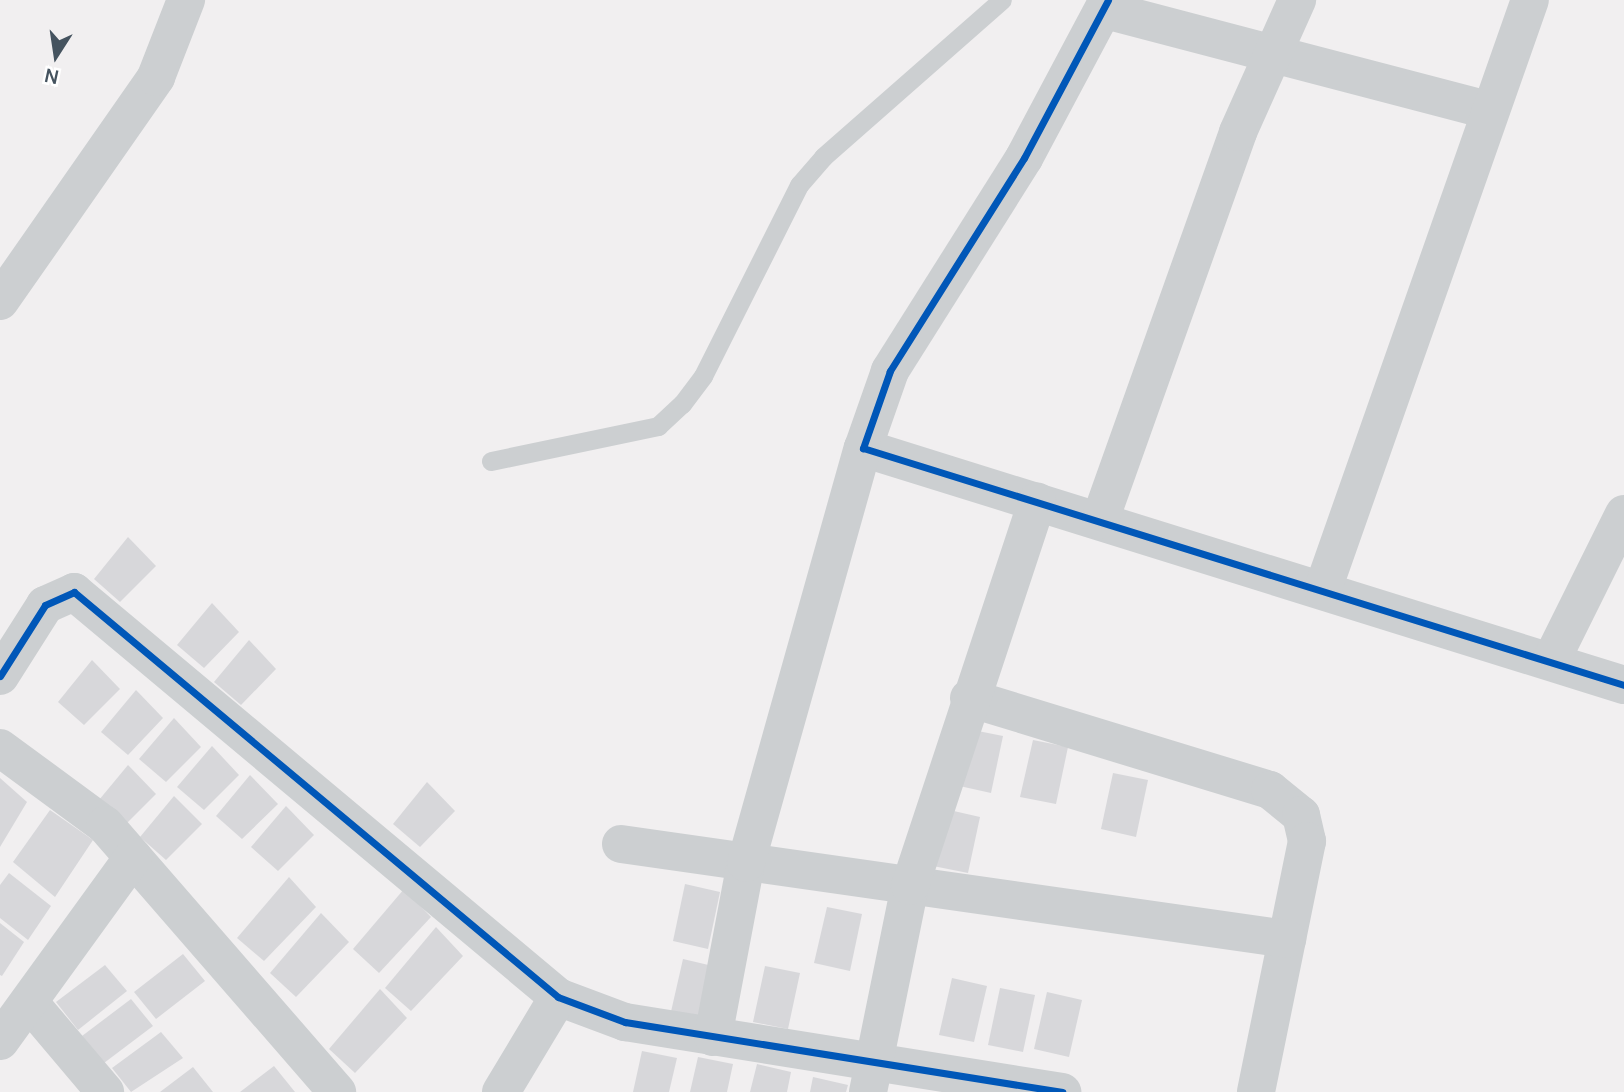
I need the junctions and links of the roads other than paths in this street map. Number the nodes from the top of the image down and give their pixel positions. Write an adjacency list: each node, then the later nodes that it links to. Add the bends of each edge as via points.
1 (186, 0): 8 (street, via 156,77)
2 (1002, 0): 10 (lane, via 823,157 799,185 703,376 658,426)
3 (1297, 0): 6 (street)
4 (1530, 0): 7 (street)
5 (1107, 5): 6 (street); 9 (street, via 1024,158 890,371)
6 (1270, 54): 7 (street); 13 (street)
7 (1490, 111): 14 (street)
8 (0, 301)
9 (863, 448): 11 (street); 22 (street)
10 (491, 461)
11 (1037, 501): 13 (street); 18 (street)
12 (1624, 514): 15 (street)
13 (1100, 520): 14 (street)
14 (1323, 589): 15 (street)
15 (1551, 662): 17 (street)
16 (0, 676): 25 (street, via 45,605 74,592 90,601)
17 (1624, 685)
18 (969, 698): 23 (street); 24 (street, via 1289,801 1301,816 1307,841)
19 (0, 748): 21 (street, via 105,825)
20 (621, 844): 22 (street)
21 (133, 858): 26 (street); 31 (street)
22 (746, 863): 23 (street); 27 (street)
23 (910, 886): 24 (street); 29 (street)
24 (1287, 939): 34 (street)
25 (558, 997): 27 (street, via 625,1022); 32 (street)
26 (29, 1002): 28 (street); 30 (street)
27 (713, 1037): 29 (street)
28 (0, 1041)
29 (871, 1077): 33 (street)
30 (105, 1092)
31 (337, 1092)
32 (501, 1092)
33 (1062, 1092)
34 (1256, 1092)

